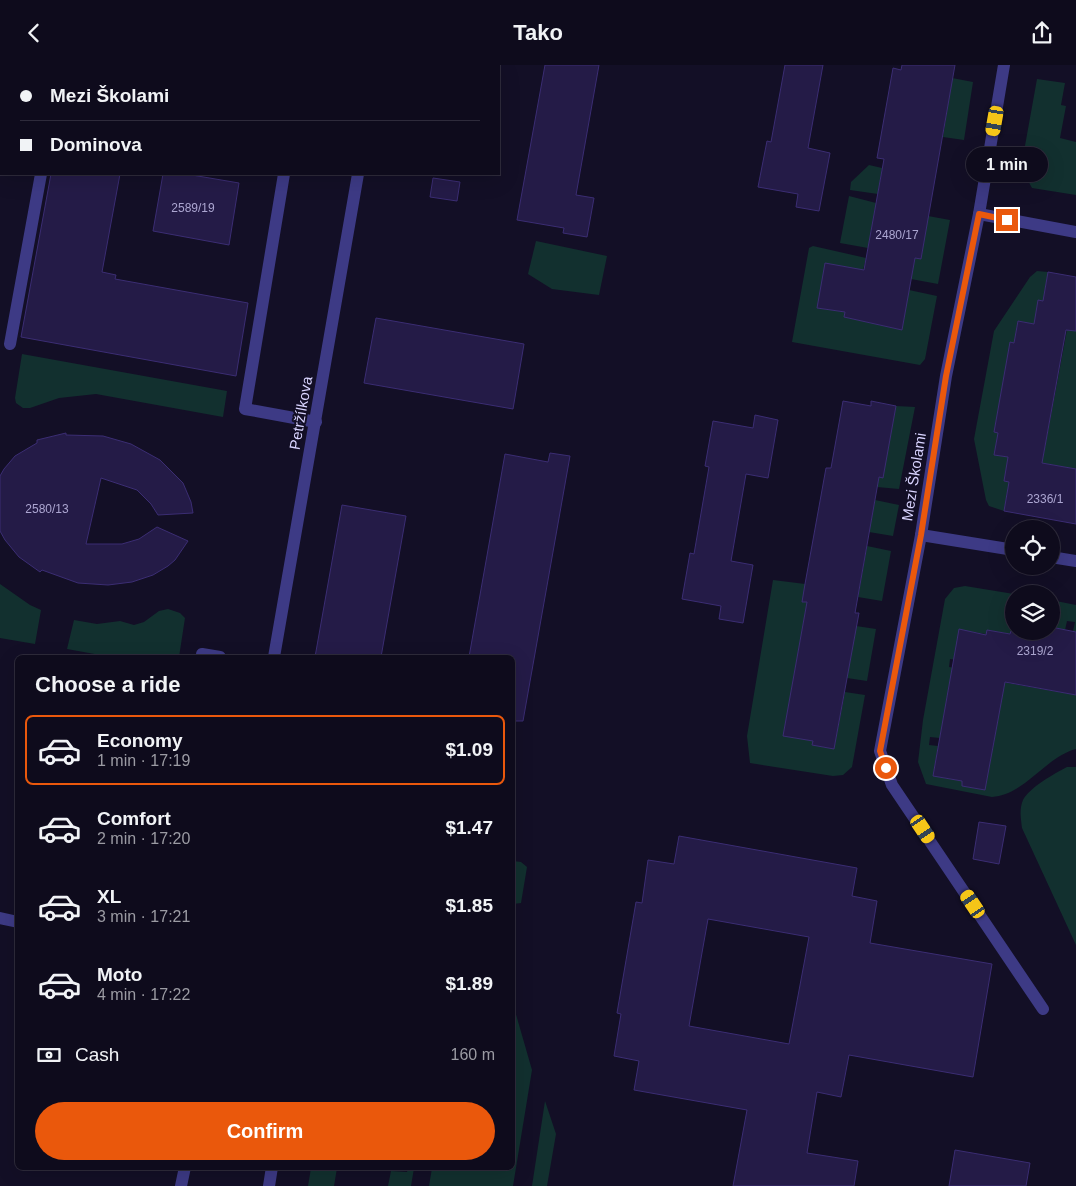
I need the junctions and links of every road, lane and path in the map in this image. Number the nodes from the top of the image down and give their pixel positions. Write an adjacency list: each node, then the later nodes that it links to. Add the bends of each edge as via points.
1 (1004, 65): 5 (street, Mezi Školami)
2 (41, 175): 7 (street)
3 (284, 175): 8 (street, via 245,409)
4 (358, 175): 8 (street, Petržílkova)
5 (979, 214): 6 (street); 9 (street, Mezi Školami, via 946,376)
6 (1076, 232)
7 (10, 344)
8 (316, 422): 15 (street, Petržílkova)
9 (921, 535): 10 (street); 18 (street, Mezi Školami, via 880,751 892,785)
10 (1005, 549)
11 (1060, 558): 12 (street)
12 (1076, 561)
13 (202, 654): 14 (street)
14 (208, 655)
15 (274, 655)
16 (0, 918): 17 (street)
17 (15, 921)
18 (1043, 1009)
19 (184, 1170): 21 (street)
20 (272, 1170): 22 (street)
21 (181, 1186)
22 (269, 1186)

